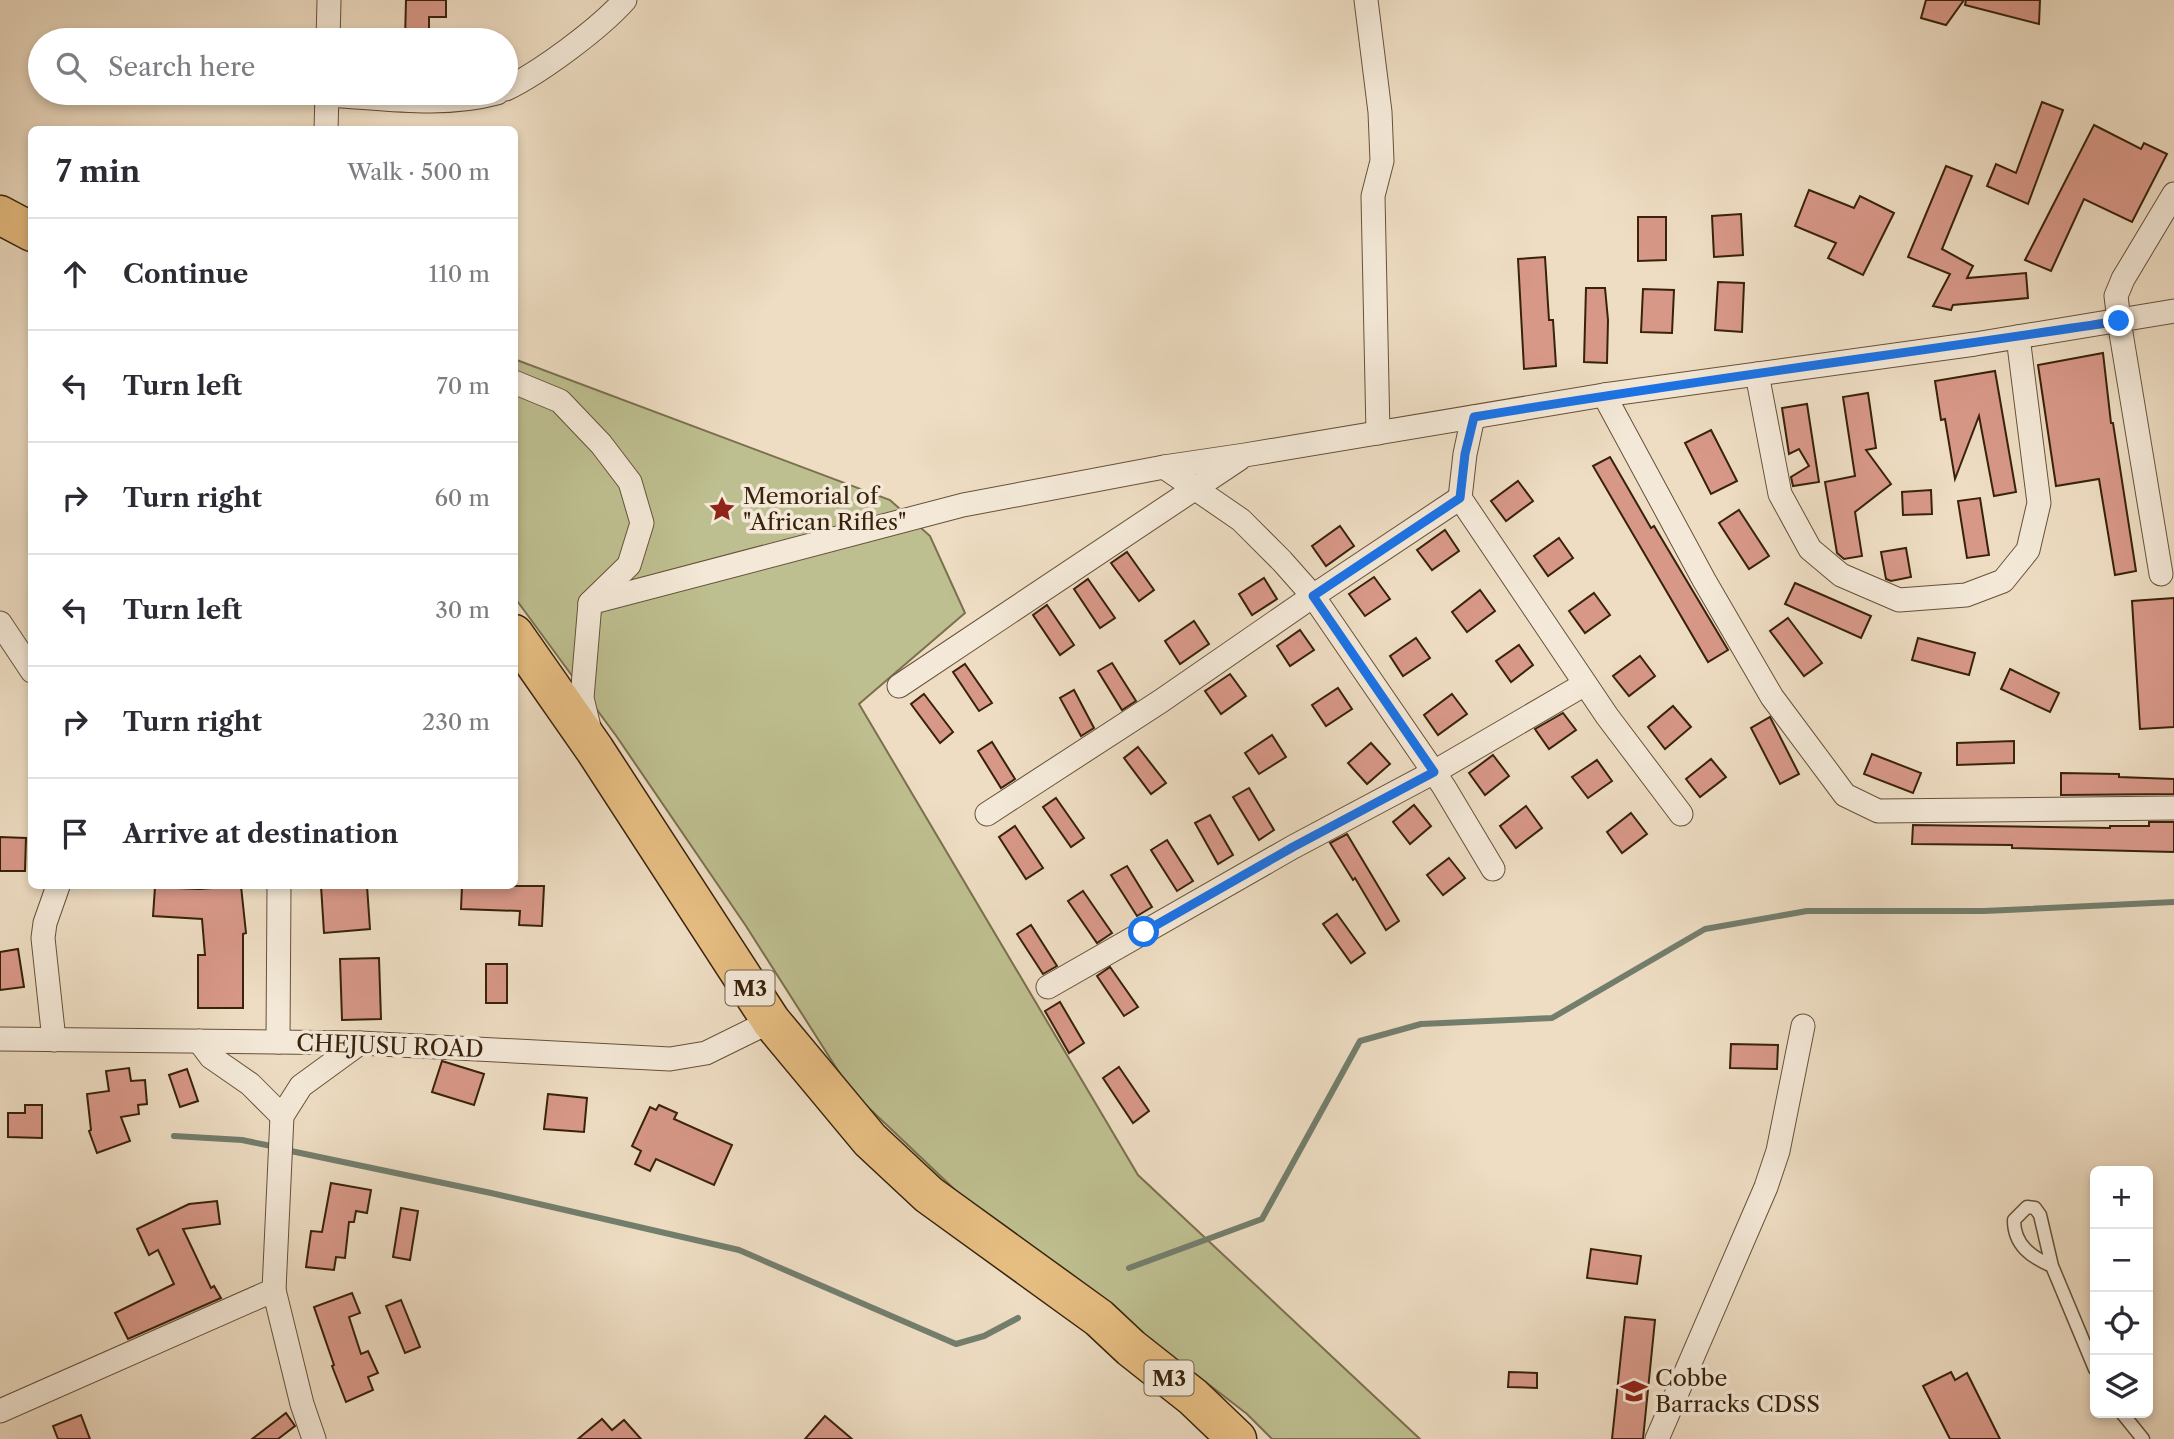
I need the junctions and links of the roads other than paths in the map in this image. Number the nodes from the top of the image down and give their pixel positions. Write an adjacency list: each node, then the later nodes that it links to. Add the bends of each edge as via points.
1 (329, 0): 4 (street)
2 (1366, 0): 18 (street, via 1382,161 1373,196)
3 (616, 5): 5 (street)
4 (328, 28)
5 (518, 83)
6 (327, 105): 7 (street)
7 (326, 126)
8 (2174, 194): 12 (street, via 2123,279 2116,296)
9 (0, 215): 10 (highway)
10 (28, 230)
11 (2174, 311): 12 (street)
12 (2119, 321): 13 (street); 23 (street)
13 (2018, 337): 14 (street); 14 (street, via 2039,503 2028,550 2003,581 1966,594 1899,600 1841,575 1810,549 1780,494)
14 (1758, 374): 16 (street)
15 (518, 384): 25 (street, via 560,401 631,482 642,523 629,565)
16 (1604, 395): 17 (street); 33 (street, via 1772,697 1845,795 1878,811)
17 (1474, 417): 18 (street); 22 (street)
18 (1378, 433): 19 (street)
19 (1245, 455): 20 (street); 21 (street)
20 (1164, 467): 21 (street); 25 (street, via 963,505)
21 (1197, 488): 24 (street, via 1241,520); 30 (street)
22 (1460, 498): 24 (street); 29 (street)
23 (2161, 574)
24 (1313, 596): 32 (street); 34 (street)
25 (590, 603): 31 (street, via 582,698)
26 (0, 622): 28 (street)
27 (518, 640): 31 (highway, M3)
28 (28, 665)
29 (1585, 684): 32 (street); 35 (street)
30 (899, 685)
31 (595, 750): 40 (highway, M3)
32 (1434, 772): 36 (street); 39 (street)
33 (2174, 808)
34 (987, 814)
35 (1681, 814)
36 (1493, 869)
37 (57, 889): 43 (street, via 43,938)
38 (279, 889): 45 (street)
39 (1048, 987)
40 (771, 1021): 46 (street, CHEJUSU ROAD, via 706,1053 670,1059); 54 (highway, M3, via 900,1170 1099,1318)
41 (1803, 1026): 55 (street, via 1778,1151 1766,1187)
42 (0, 1040): 43 (street, CHEJUSU ROAD)
43 (54, 1040): 44 (street, CHEJUSU ROAD)
44 (199, 1041): 45 (street, CHEJUSU ROAD); 47 (street, via 211,1057 250,1084)
45 (278, 1042): 46 (street, CHEJUSU ROAD)
46 (360, 1043): 47 (street, via 301,1086)
47 (282, 1116): 49 (street)
48 (2052, 1266): 50 (lane)
49 (274, 1290): 51 (street); 53 (street)
50 (2090, 1357)
51 (0, 1411)
52 (2126, 1418): 56 (lane)
53 (314, 1439)
54 (1237, 1439)
55 (1657, 1439)
56 (2143, 1439)

